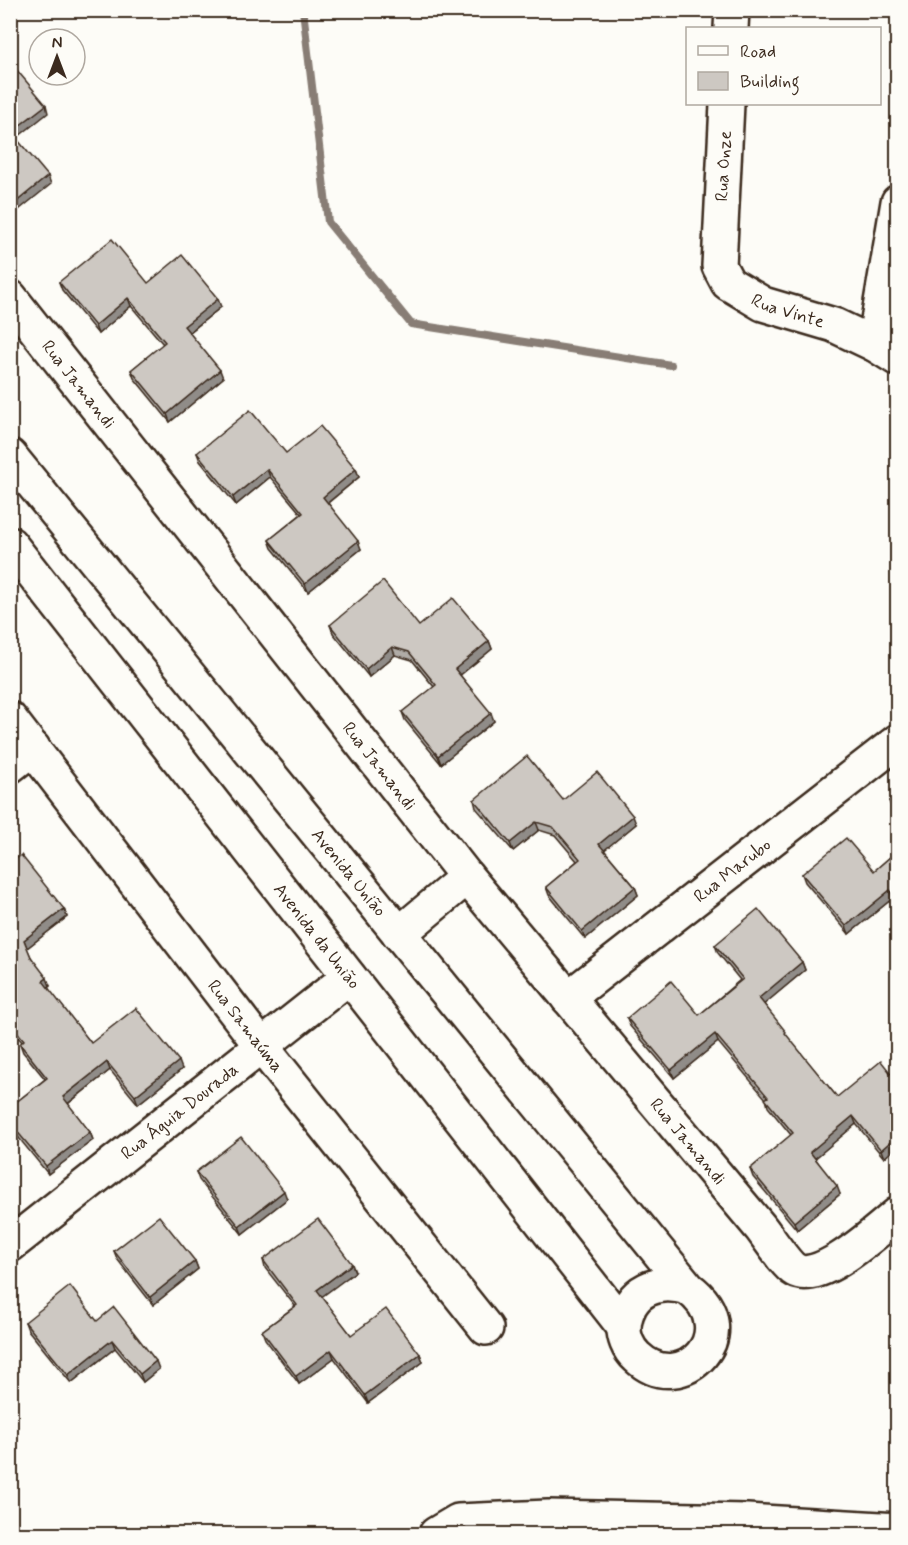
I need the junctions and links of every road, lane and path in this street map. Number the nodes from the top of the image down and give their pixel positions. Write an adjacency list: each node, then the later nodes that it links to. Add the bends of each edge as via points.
1 (732, 10): 2 (street)
2 (731, 27)
3 (727, 105): 5 (street, Rua Onze)
4 (897, 202): 7 (street)
5 (721, 229): 7 (street, Rua Vinte, via 719,266 728,283 763,304 834,325)
6 (10, 297): 13 (street, Rua Jamandi)
7 (886, 352)
8 (10, 456): 14 (street, Avenida União)
9 (10, 544): 15 (street, Avenida da União)
10 (10, 719): 12 (street, Rua Samaúma)
11 (897, 741): 16 (street, Rua Marubo)
12 (22, 757): 17 (street, Rua Samaúma)
13 (467, 877): 14 (street); 16 (street, Rua Jamandi)
14 (399, 934): 20 (street, Avenida União)
15 (349, 977): 17 (street, Rua Águia Dourada); 21 (street, Avenida da União)
16 (568, 998): 18 (street, Rua Jamandi, via 794,1269 817,1271 845,1256)
17 (262, 1047): 19 (street, Rua Águia Dourada); 22 (street, Rua Samaúma)
18 (897, 1214)
19 (10, 1245)
20 (688, 1288): 21 (street, via 659,1284 645,1290 634,1300); 21 (street, Avenida da União, via 704,1303 712,1324 711,1339 695,1361 670,1371 643,1364 633,1354)
21 (624, 1327)
22 (486, 1328)
23 (545, 1526): 24 (street); 26 (street, via 458,1521)
24 (744, 1528): 25 (street)
25 (897, 1530)
26 (436, 1534)

